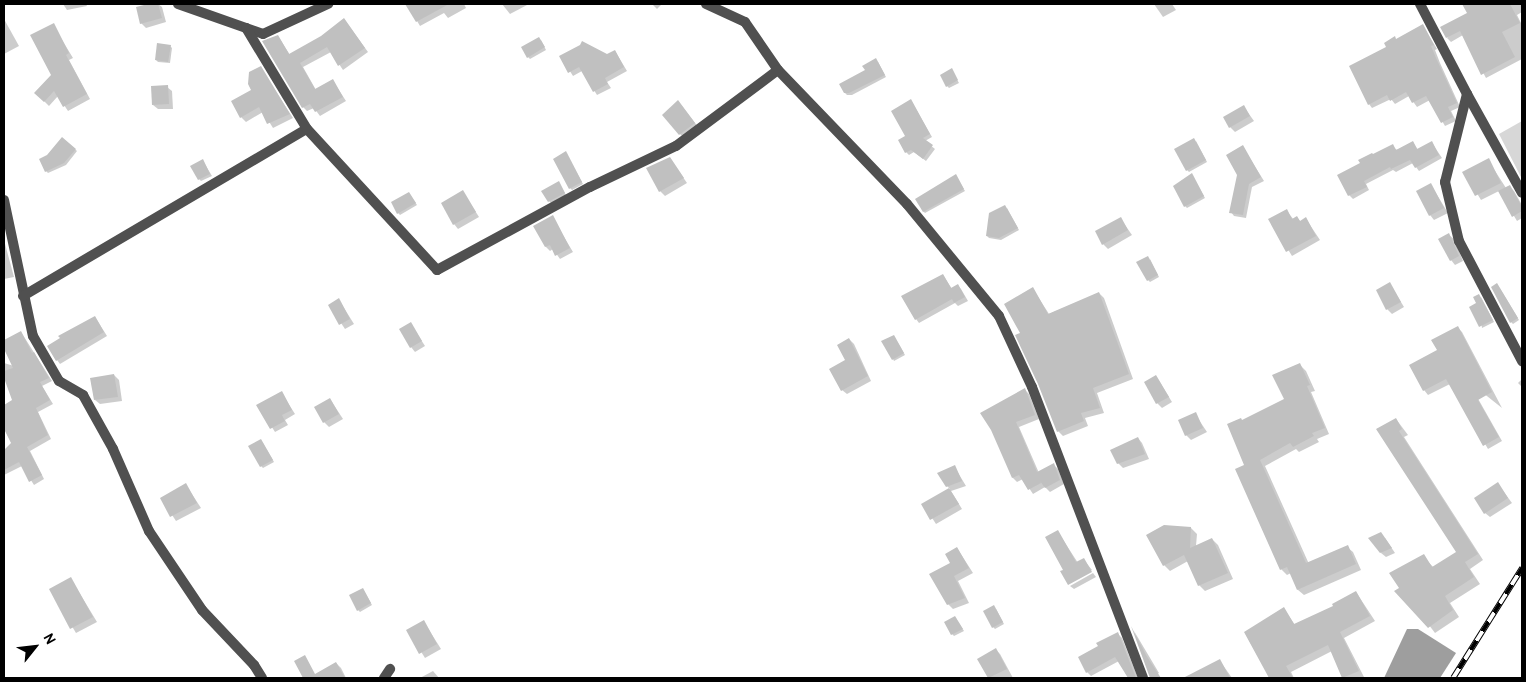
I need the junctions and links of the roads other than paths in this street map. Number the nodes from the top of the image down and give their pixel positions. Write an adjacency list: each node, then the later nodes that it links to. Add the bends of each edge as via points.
1 (178, 4): 5 (street)
2 (328, 4): 5 (street, via 263,34)
3 (706, 4): 6 (street, via 745,22)
4 (1420, 4): 7 (street)
5 (246, 28): 8 (street)
6 (778, 70): 8 (street, via 676,146 590,187 437,270); 16 (street, via 908,204 999,316 1032,387)
7 (1466, 94): 9 (street); 12 (street, via 1445,182 1459,241)
8 (307, 130): 11 (street)
9 (1522, 193)
10 (4, 200): 11 (street)
11 (23, 296): 14 (street, via 34,336 60,381 83,395 113,449 149,531 202,610 254,665)
12 (1522, 361)
13 (390, 669): 15 (street)
14 (262, 678)
15 (384, 678)
16 (1143, 678)

